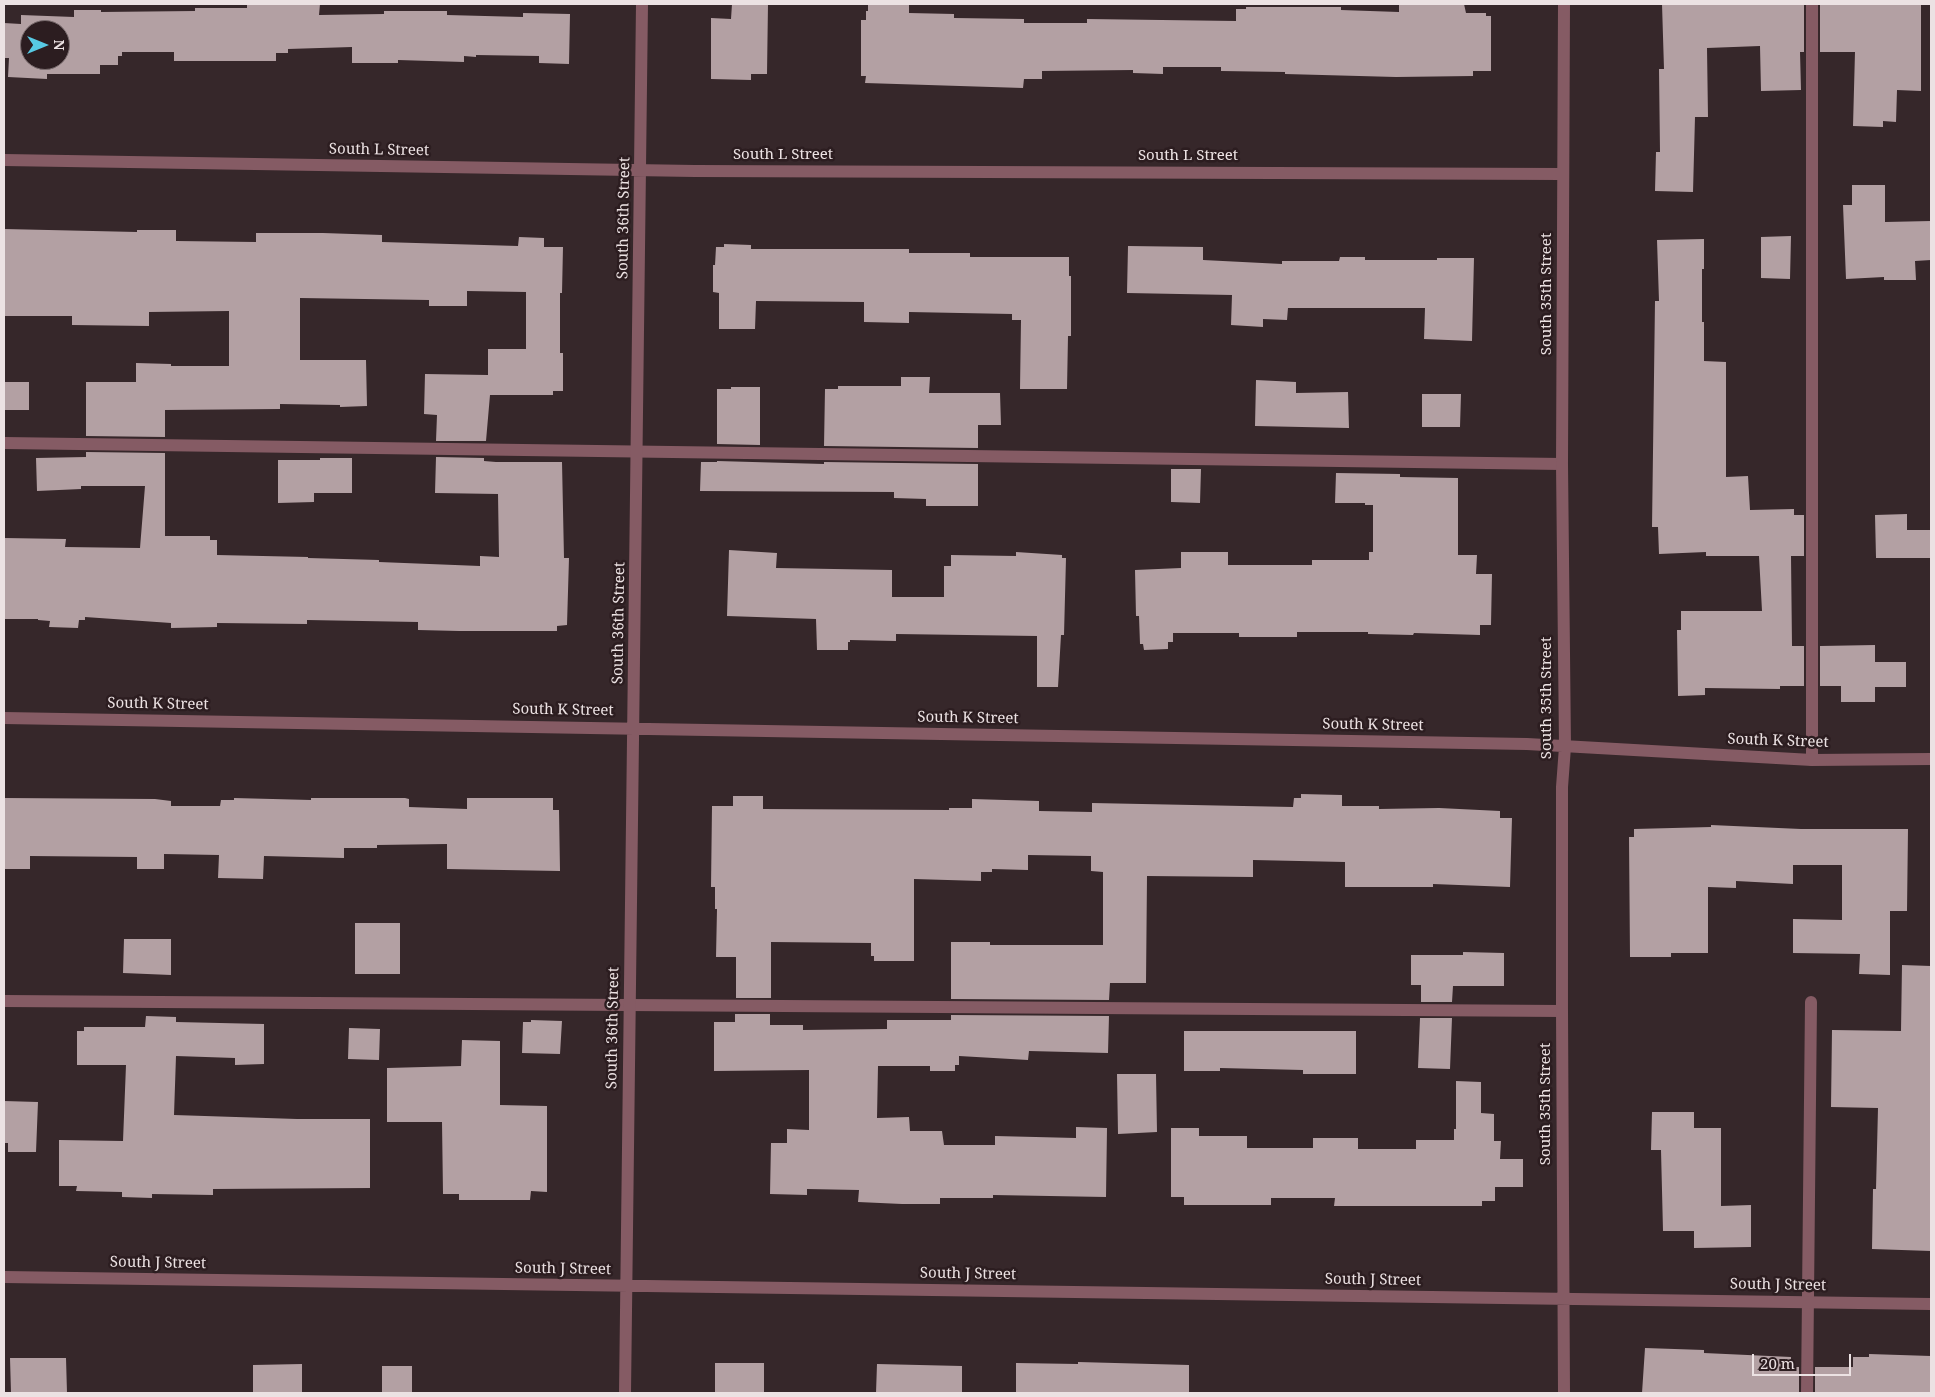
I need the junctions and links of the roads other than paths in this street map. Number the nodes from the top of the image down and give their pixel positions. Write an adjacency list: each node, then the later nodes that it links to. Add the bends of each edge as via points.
1 (642, 4): 5 (street, South 36th Street)
2 (1564, 4): 6 (street, South 35th Street)
3 (1812, 4): 13 (street)
4 (4, 160): 5 (street, South L Street)
5 (641, 170): 6 (street, South L Street); 8 (street, South 36th Street)
6 (1563, 174): 9 (street, South 35th Street)
7 (4, 443): 8 (street)
8 (637, 452): 9 (street); 11 (street, South 36th Street)
9 (1562, 464): 12 (street, South 35th Street)
10 (4, 718): 11 (street, South K Street)
11 (634, 728): 12 (street, South K Street); 17 (street, South 36th Street)
12 (1565, 747): 13 (street, South K Street); 18 (street, South 35th Street, via 1562,787)
13 (1812, 760): 14 (street, South K Street)
14 (1931, 760)
15 (4, 1001): 17 (street)
16 (1811, 1002): 22 (street)
17 (630, 1005): 18 (street); 20 (street, South 36th Street)
18 (1562, 1011): 21 (street, South 35th Street)
19 (4, 1277): 20 (street, South J Street)
20 (627, 1286): 21 (street, South J Street); 24 (street, South 36th Street)
21 (1562, 1298): 22 (street, South J Street); 25 (street, South 35th Street)
22 (1807, 1302): 23 (street, South J Street); 26 (street)
23 (1931, 1304)
24 (625, 1393)
25 (1564, 1393)
26 (1807, 1393)

